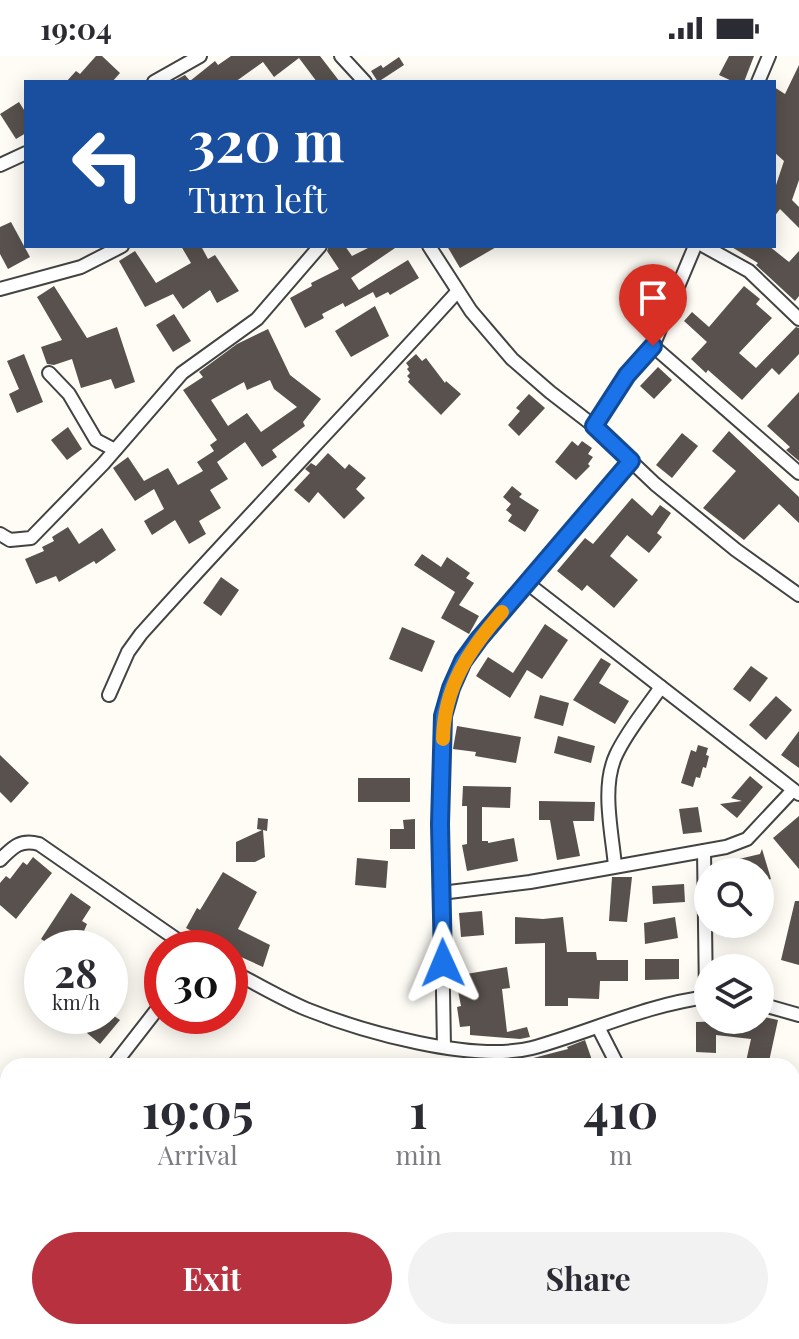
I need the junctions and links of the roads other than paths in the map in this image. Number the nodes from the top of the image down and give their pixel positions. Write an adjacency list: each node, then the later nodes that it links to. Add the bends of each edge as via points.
1 (200, 56): 4 (street)
2 (341, 56): 5 (street)
3 (769, 56): 6 (street)
4 (158, 80)
5 (363, 80)
6 (759, 80)
7 (24, 154): 8 (street)
8 (0, 165)
9 (118, 248): 14 (street, via 81,267)
10 (318, 248): 20 (street, via 257,319 182,373)
11 (430, 248): 15 (street)
12 (694, 248): 17 (street)
13 (708, 248): 16 (street, via 749,271)
14 (0, 289)
15 (457, 292): 19 (street, via 512,359); 27 (street, via 141,634)
16 (799, 319)
17 (653, 346): 19 (street); 22 (street)
18 (49, 373): 20 (street, via 69,394 96,440)
19 (594, 426): 21 (street)
20 (115, 450): 23 (street, via 31,538 10,540)
21 (631, 461): 24 (street); 25 (street, via 736,550)
22 (799, 473)
23 (0, 534)
24 (527, 583): 26 (street); 32 (street, via 463,661 443,716)
25 (799, 595)
26 (661, 687): 28 (street); 31 (street, via 623,742 611,770)
27 (109, 695)
28 (796, 792): 29 (street, via 747,839)
29 (704, 851): 31 (street); 34 (street)
30 (0, 860): 33 (street, via 20,843 39,844)
31 (615, 866): 32 (street)
32 (441, 893): 41 (street)
33 (163, 930)
34 (706, 954)
35 (248, 979): 41 (street, via 307,1009)
36 (694, 1001): 40 (street)
37 (774, 1008): 38 (street)
38 (799, 1015)
39 (144, 1026): 42 (street)
40 (598, 1027): 41 (street, via 505,1053); 43 (street)
41 (444, 1047)
42 (119, 1058)
43 (614, 1058)

